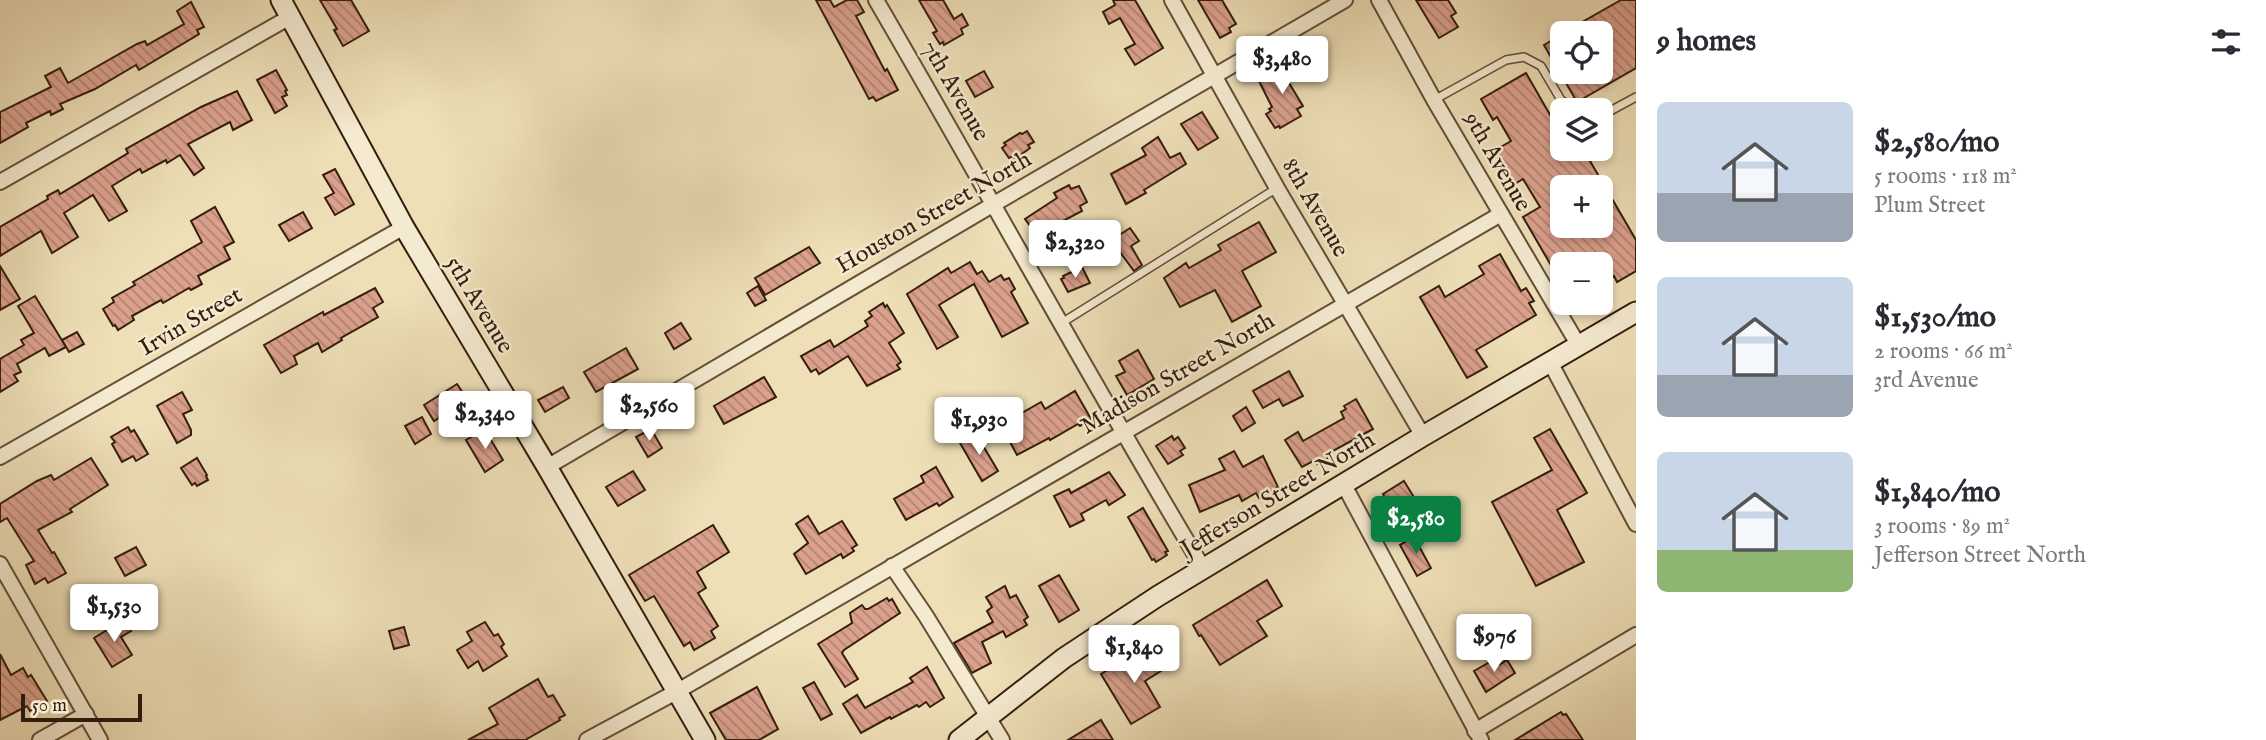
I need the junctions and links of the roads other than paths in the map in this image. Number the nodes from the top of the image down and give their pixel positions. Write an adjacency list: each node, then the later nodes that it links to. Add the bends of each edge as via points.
1 (876, 0): 13 (street, 7th Avenue)
2 (1172, 0): 6 (street, 8th Avenue)
3 (1345, 0): 6 (street, Houston Street North)
4 (1379, 0): 9 (street, 9th Avenue)
5 (285, 8): 11 (street); 15 (street, 5th Avenue)
6 (1214, 75): 12 (street, 8th Avenue); 13 (street, Houston Street North)
7 (1636, 97): 10 (lane)
8 (1560, 98): 9 (lane, via 1541,65 1524,57 1506,60)
9 (1434, 100): 14 (street, 9th Avenue)
10 (1613, 109)
11 (0, 182)
12 (1277, 188): 16 (street, 8th Avenue); 18 (lane)
13 (994, 204): 18 (street, 7th Avenue); 24 (street, Houston Street North)
14 (1501, 214): 16 (street, Madison Street North); 19 (street, 9th Avenue)
15 (404, 227): 23 (street, Irvin Street); 24 (street, 5th Avenue)
16 (1345, 303): 21 (street, Madison Street North); 22 (street, 8th Avenue)
17 (1636, 312): 19 (street, Jefferson Street North)
18 (1060, 324): 21 (street, 7th Avenue)
19 (1579, 346): 20 (street, Jefferson Street North)
20 (1550, 362): 22 (street, Jefferson Street North); 26 (street)
21 (1123, 434): 28 (street, Madison Street North); 29 (street, 7th Avenue)
22 (1423, 436): 25 (street, Jefferson Street North)
23 (0, 457)
24 (548, 467): 31 (street, 5th Avenue)
25 (1344, 485): 29 (street, Jefferson Street North); 34 (street)
26 (1636, 524)
27 (0, 564): 32 (street)
28 (892, 566): 31 (street, Madison Street North); 33 (street)
29 (1203, 569): 33 (street, Jefferson Street North, via 1064,658)
30 (1636, 635): 34 (street)
31 (677, 692): 37 (street, Madison Street North); 38 (street, 5th Avenue)
32 (86, 714): 35 (street); 36 (street)
33 (988, 716): 39 (street, Jefferson Street North); 40 (street)
34 (1478, 735)
35 (40, 740)
36 (100, 740)
37 (587, 740)
38 (705, 740)
39 (959, 740)
40 (1002, 740)

